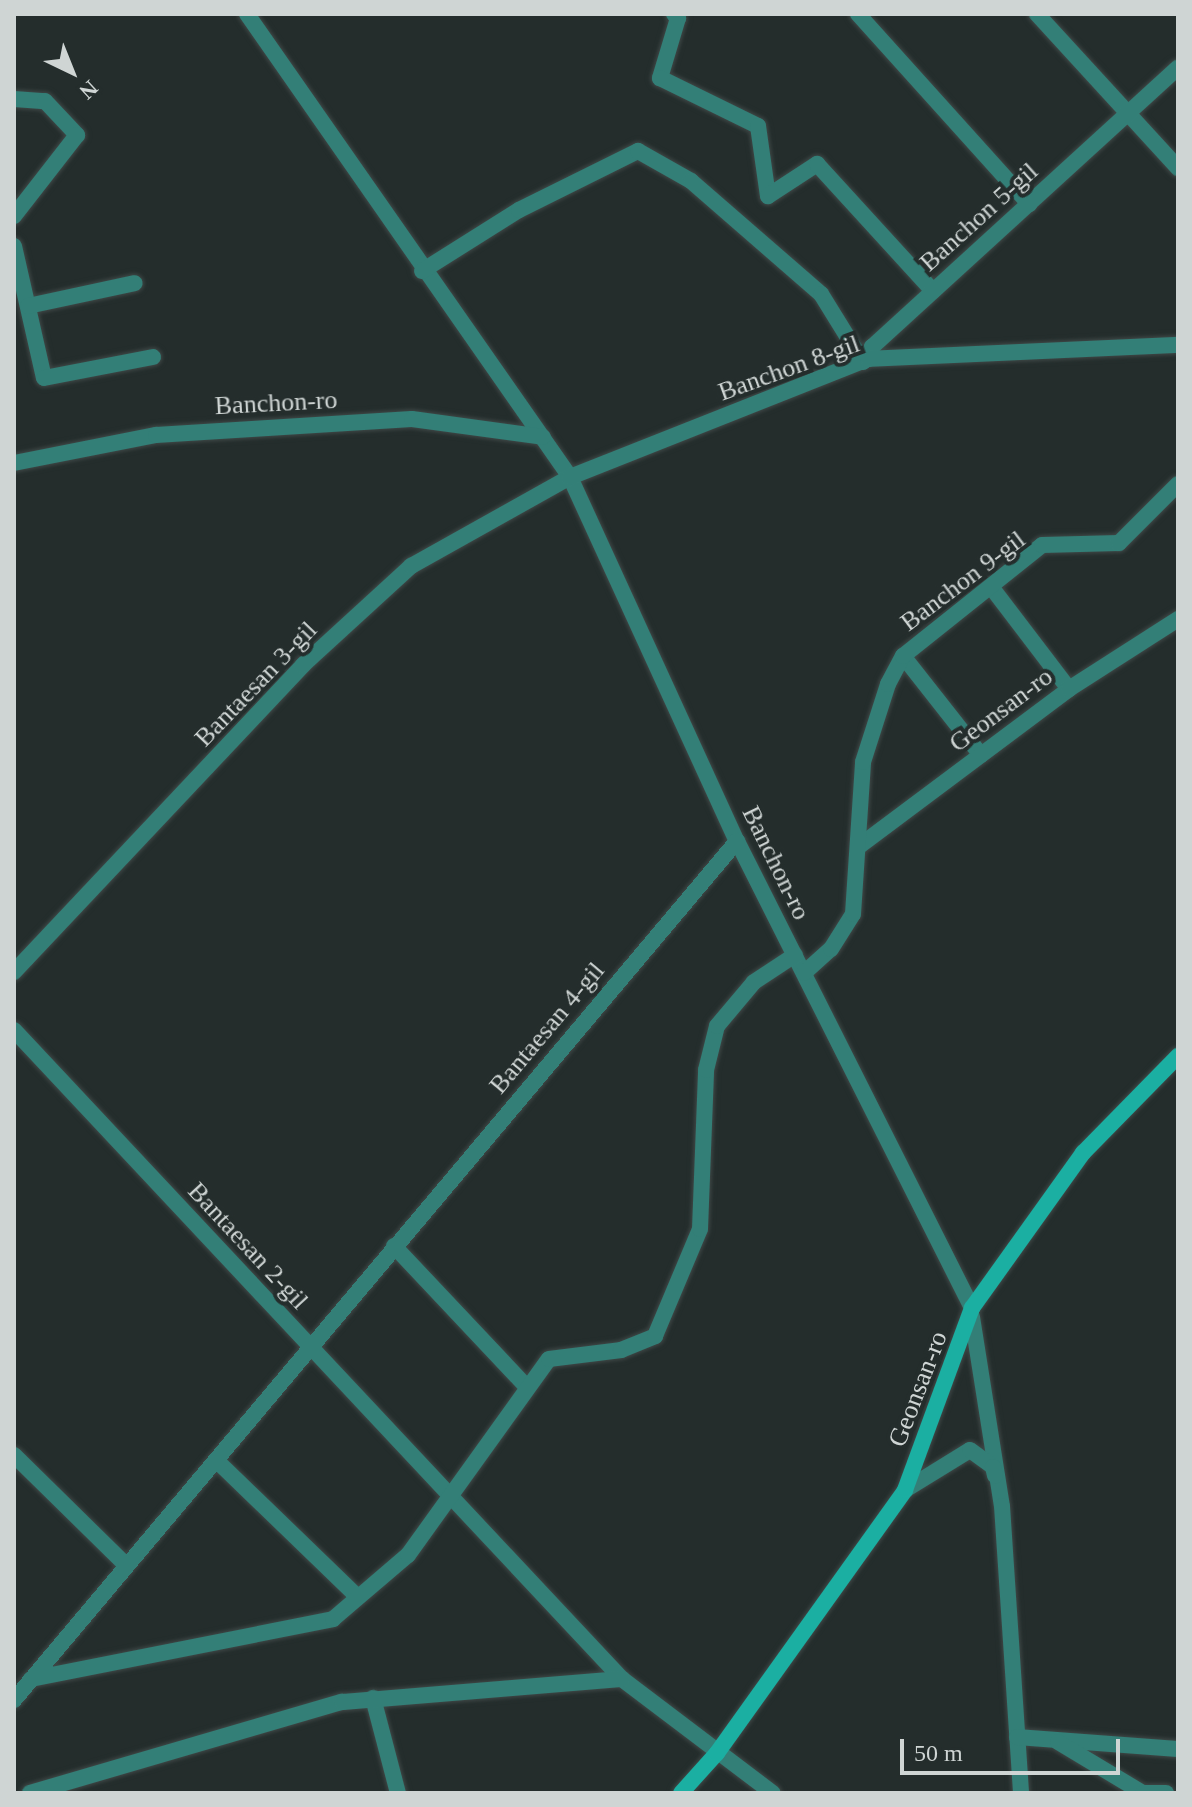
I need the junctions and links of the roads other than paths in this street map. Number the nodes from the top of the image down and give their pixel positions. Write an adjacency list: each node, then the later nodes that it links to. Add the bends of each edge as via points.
1 (247, 14): 12 (street, Banchon-ro)
2 (674, 14): 14 (street, via 678,18 660,78 758,126 768,196 817,164)
3 (858, 14): 9 (street)
4 (1037, 14): 7 (street)
5 (1177, 69): 7 (street, Banchon 5-gil)
6 (14, 99): 10 (street, via 45,101 77,135)
7 (1127, 113): 8 (street); 9 (street, Banchon 5-gil)
8 (1178, 168)
9 (1029, 204): 14 (street, Banchon 5-gil)
10 (14, 216)
11 (14, 246): 15 (street)
12 (422, 271): 18 (street, via 519,210 638,151 691,181 821,294); 19 (street, Banchon-ro)
13 (135, 283): 15 (street)
14 (933, 291): 18 (street, Banchon 5-gil, via 872,347)
15 (28, 306): 17 (street, via 44,378)
16 (1178, 345): 18 (street, Banchon 8-gil)
17 (153, 357)
18 (866, 361): 21 (street, Banchon 8-gil)
19 (543, 437): 20 (street, Banchon-ro, via 412,419 156,435); 21 (street, Banchon-ro)
20 (14, 463)
21 (570, 477): 28 (street, Banchon-ro); 31 (street, Bantaesan 3-gil, via 411,566 303,665)
22 (1176, 489): 23 (street, Banchon 9-gil, via 1119,543 1042,545)
23 (992, 588): 25 (street, Banchon 9-gil); 26 (street)
24 (1178, 619): 26 (street, Geonsan-ro)
25 (903, 656): 27 (street); 29 (street, Banchon 9-gil, via 888,684 863,762)
26 (1069, 689): 27 (street, Geonsan-ro)
27 (981, 755): 29 (street, Geonsan-ro)
28 (737, 841): 30 (street, Banchon-ro); 35 (street, Bantaesan 4-gil)
29 (858, 847): 32 (street, Banchon 9-gil, via 853,914 831,949)
30 (795, 955): 32 (street, Banchon-ro); 38 (street, via 754,982 717,1026 706,1070 700,1229 655,1336 621,1350 549,1359)
31 (14, 972)
32 (804, 973): 36 (street, Banchon-ro)
33 (14, 1030): 37 (street, Bantaesan 2-gil)
34 (1178, 1057): 36 (street, Geonsan-ro, via 1083,1153)
35 (394, 1246): 37 (street, Bantaesan 4-gil); 38 (street)
36 (972, 1313): 41 (street, Geonsan-ro); 43 (street, Banchon-ro)
37 (310, 1347): 40 (street, Bantaesan 4-gil); 42 (street, Bantaesan 2-gil)
38 (527, 1387): 42 (street, via 512,1417)
39 (14, 1455): 44 (street)
40 (216, 1460): 44 (street, Bantaesan 4-gil); 45 (street)
41 (905, 1490): 43 (street, via 970,1450 993,1467); 53 (street, Geonsan-ro)
42 (448, 1494): 45 (street, via 408,1555); 47 (street, Bantaesan 2-gil)
43 (1002, 1506): 50 (street)
44 (127, 1566): 46 (street, Bantaesan 4-gil)
45 (357, 1596): 46 (street, via 333,1619)
46 (31, 1679): 49 (street, Bantaesan 4-gil)
47 (622, 1679): 48 (street); 53 (street)
48 (373, 1698): 54 (street, via 342,1702); 55 (street)
49 (14, 1700)
50 (1017, 1737): 51 (street); 58 (street)
51 (1053, 1739): 52 (street); 59 (street, via 1143,1793)
52 (1178, 1749)
53 (717, 1753): 56 (street, Geonsan-ro); 57 (street)
54 (30, 1793)
55 (398, 1793)
56 (681, 1793)
57 (773, 1793)
58 (1021, 1793)
59 (1166, 1793)

